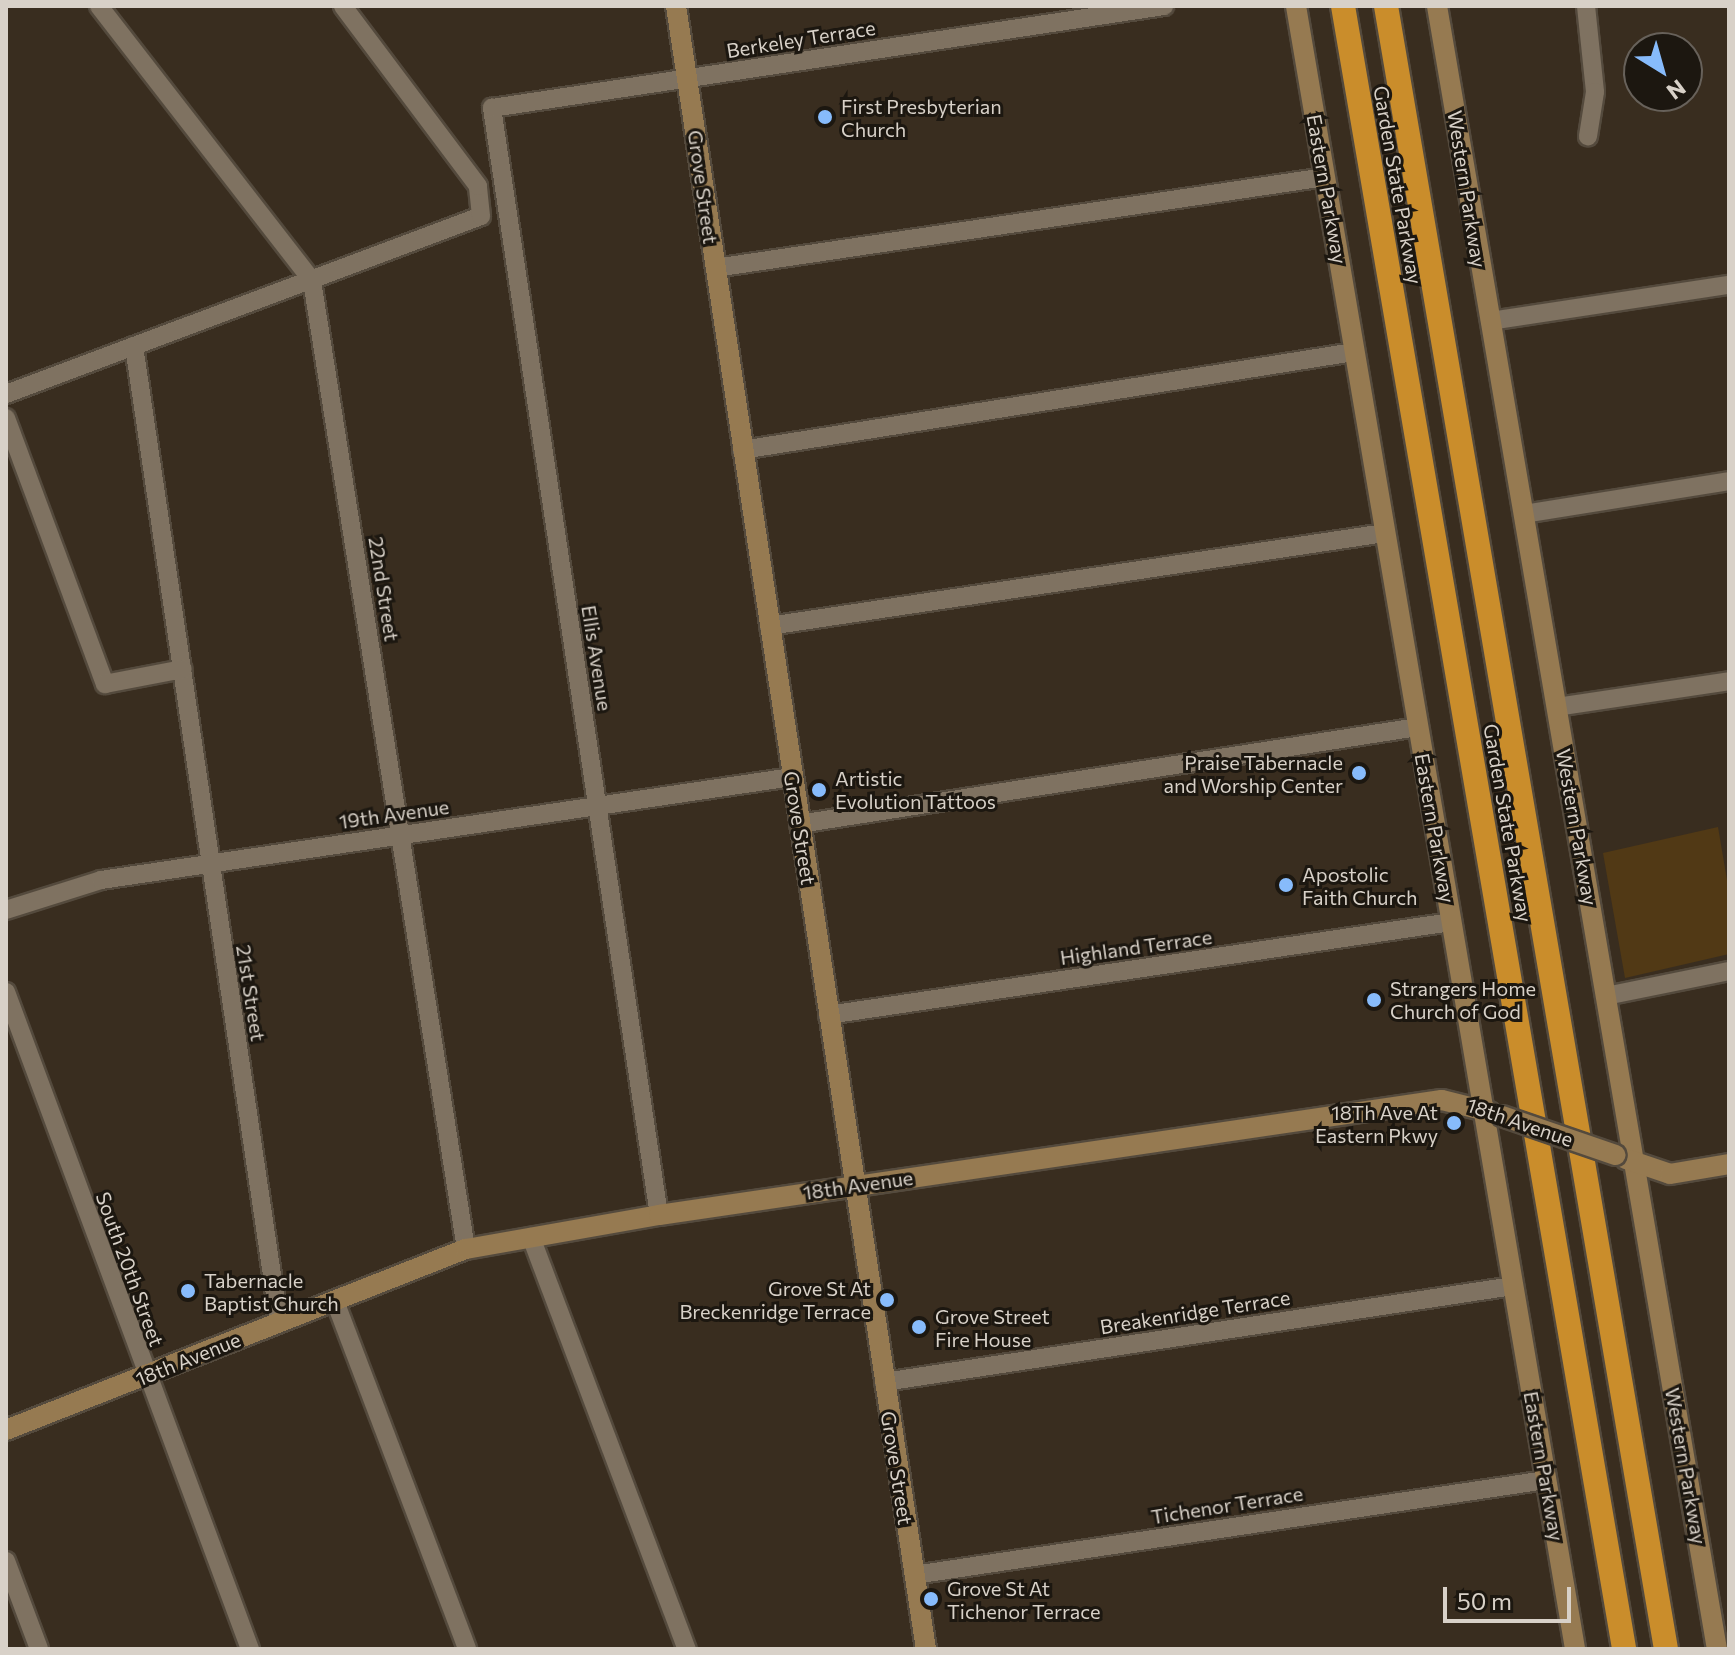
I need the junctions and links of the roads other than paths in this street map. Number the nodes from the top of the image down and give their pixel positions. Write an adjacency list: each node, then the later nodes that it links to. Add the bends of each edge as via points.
1 (99, 6): 17 (street, 22nd Street)
2 (343, 6): 17 (street, via 478,186 481,216)
3 (676, 6): 11 (main road, Grove Street)
4 (1164, 6): 11 (street, Berkeley Terrace)
5 (1296, 6): 15 (main road, Eastern Parkway)
6 (1333, 6): 13 (highway)
7 (1343, 6): 13 (highway, Garden State Parkway)
8 (1437, 6): 19 (main road, Western Parkway)
9 (1586, 6): 14 (street, via 1595,92)
10 (1388, 13): 58 (highway, Garden State Parkway)
11 (687, 78): 12 (street, Berkeley Terrace); 16 (main road, Grove Street)
12 (492, 108): 34 (street, Ellis Avenue)
13 (1364, 131): 67 (highway, Garden State Parkway)
14 (1588, 136)
15 (1325, 177): 16 (street); 21 (main road, Eastern Parkway)
16 (715, 268): 24 (main road, Grove Street)
17 (312, 281): 20 (street); 36 (street, 22nd Street)
18 (1729, 285): 19 (street)
19 (1490, 321): 26 (main road, Western Parkway)
20 (134, 346): 22 (street); 29 (street, 21st Street)
21 (1354, 352): 24 (street); 27 (main road, Eastern Parkway)
22 (6, 394)
23 (6, 418): 29 (street, via 105,684)
24 (742, 450): 28 (main road, Grove Street)
25 (1729, 481): 26 (street)
26 (1524, 514): 31 (main road, Western Parkway)
27 (1385, 533): 28 (street); 32 (main road, Eastern Parkway)
28 (769, 626): 33 (main road, Grove Street)
29 (183, 669): 37 (street, 21st Street)
30 (1729, 681): 31 (street)
31 (1556, 707): 42 (main road, Western Parkway)
32 (1418, 727): 35 (street); 39 (main road, Eastern Parkway)
33 (792, 777): 34 (street, 19th Avenue); 35 (main road, Grove Street)
34 (597, 807): 36 (street, 19th Avenue); 48 (street, Ellis Avenue)
35 (799, 824): 43 (main road, Grove Street)
36 (401, 836): 37 (street, 19th Avenue); 50 (street, 22nd Street)
37 (209, 864): 38 (street, 19th Avenue, via 101,880); 53 (street, 21st Street)
38 (6, 910)
39 (1451, 922): 43 (street, Highland Terrace); 44 (main road, Eastern Parkway)
40 (1729, 971): 42 (street)
41 (6, 992): 54 (street, South 20th Street)
42 (1606, 996): 45 (main road, Western Parkway)
43 (828, 1015): 47 (main road, Grove Street)
44 (1481, 1109): 45 (main road, 18th Avenue, bridge); 47 (main road, 18th Avenue, via 1442,1100); 51 (main road, Eastern Parkway)
45 (1624, 1159): 46 (main road, 18th Avenue, via 1677,1174); 70 (main road, Western Parkway)
46 (1729, 1164)
47 (854, 1186): 48 (main road, 18th Avenue); 55 (main road, Grove Street)
48 (659, 1215): 49 (main road, 18th Avenue)
49 (531, 1237): 50 (main road, 18th Avenue); 64 (street)
50 (466, 1249): 52 (main road, 18th Avenue)
51 (1513, 1286): 55 (street, Breakenridge Terrace); 57 (main road, Eastern Parkway)
52 (335, 1301): 53 (main road, 18th Avenue); 63 (street)
53 (279, 1322): 54 (main road, 18th Avenue)
54 (146, 1375): 56 (main road, 18th Avenue); 62 (street, South 20th Street)
55 (884, 1382): 60 (main road, Grove Street)
56 (6, 1430)
57 (1546, 1480): 60 (street, Tichenor Terrace); 66 (main road, Eastern Parkway)
58 (1647, 1538): 68 (highway, Garden State Parkway); 69 (highway)
59 (6, 1561): 61 (street)
60 (914, 1575): 65 (main road, Grove Street)
61 (39, 1649)
62 (250, 1649)
63 (467, 1649)
64 (687, 1649)
65 (926, 1649)
66 (1575, 1649)
67 (1624, 1649)
68 (1666, 1649)
69 (1675, 1649)
70 (1717, 1649)

